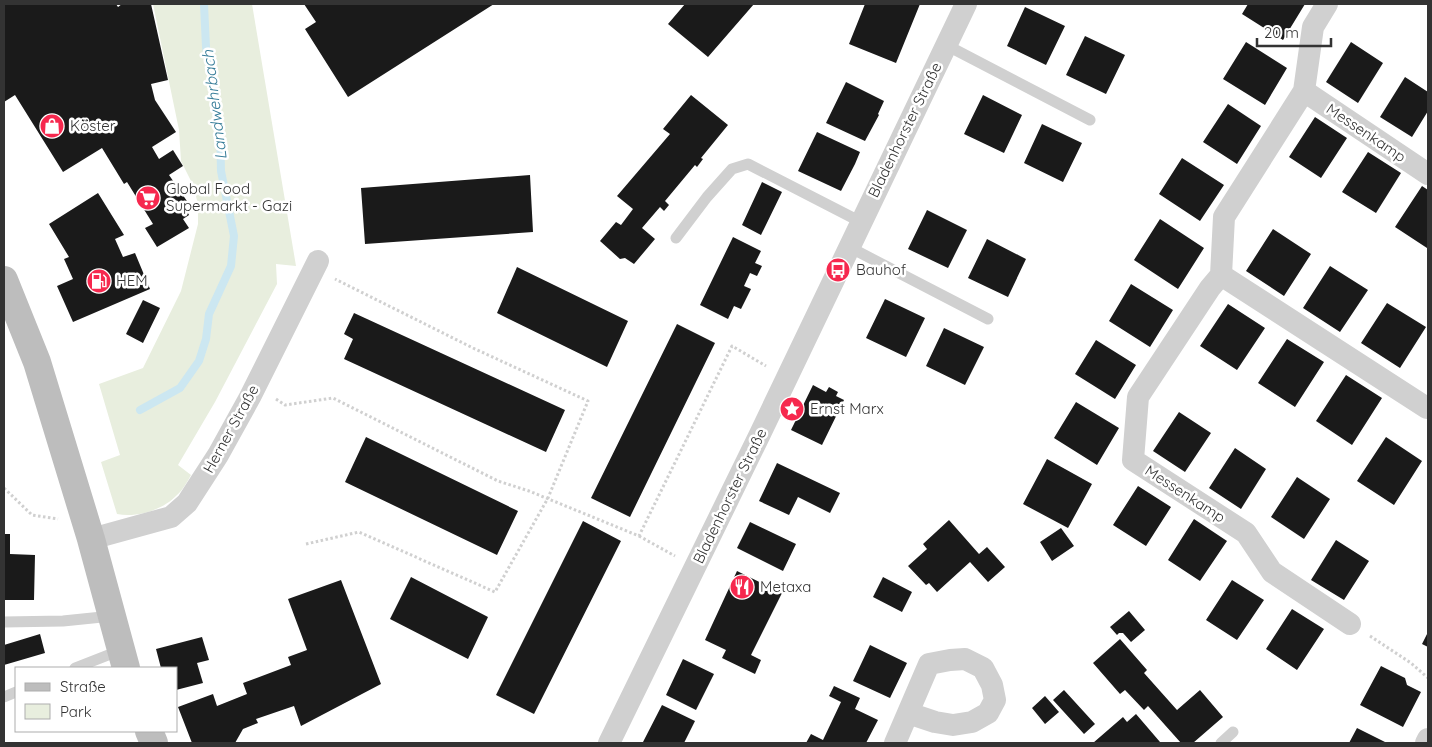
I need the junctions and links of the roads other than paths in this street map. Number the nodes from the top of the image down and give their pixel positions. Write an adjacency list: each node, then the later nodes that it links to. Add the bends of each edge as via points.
1 (966, 4): 3 (street, Bladenhorster Straße)
2 (1327, 4): 4 (street, via 1313,27)
3 (946, 45): 5 (lane); 7 (street, Bladenhorster Straße)
4 (1304, 91): 6 (street, Messenkamp); 11 (street, via 1224,217)
5 (1090, 120)
6 (1428, 174)
7 (861, 222): 8 (lane, via 748,164 732,169); 9 (street, Bladenhorster Straße)
8 (676, 238)
9 (849, 247): 13 (lane); 24 (street, Bladenhorster Straße)
10 (315, 266): 15 (street, Herner Straße, via 255,386 187,503 171,517)
11 (1221, 275): 14 (street); 18 (street, Messenkamp, via 1138,397 1134,460 1246,533 1272,572)
12 (4, 280): 15 (main road, via 37,362)
13 (988, 319)
14 (1428, 408)
15 (88, 531): 16 (main road)
16 (112, 616): 17 (lane); 19 (main road)
17 (4, 622)
18 (1350, 624)
19 (124, 659): 20 (lane)
20 (80, 667)
21 (908, 713): 25 (street)
22 (1233, 732): 26 (lane)
23 (1428, 739): 27 (street)
24 (609, 743)
25 (895, 743)
26 (1221, 743)
27 (1426, 743)

